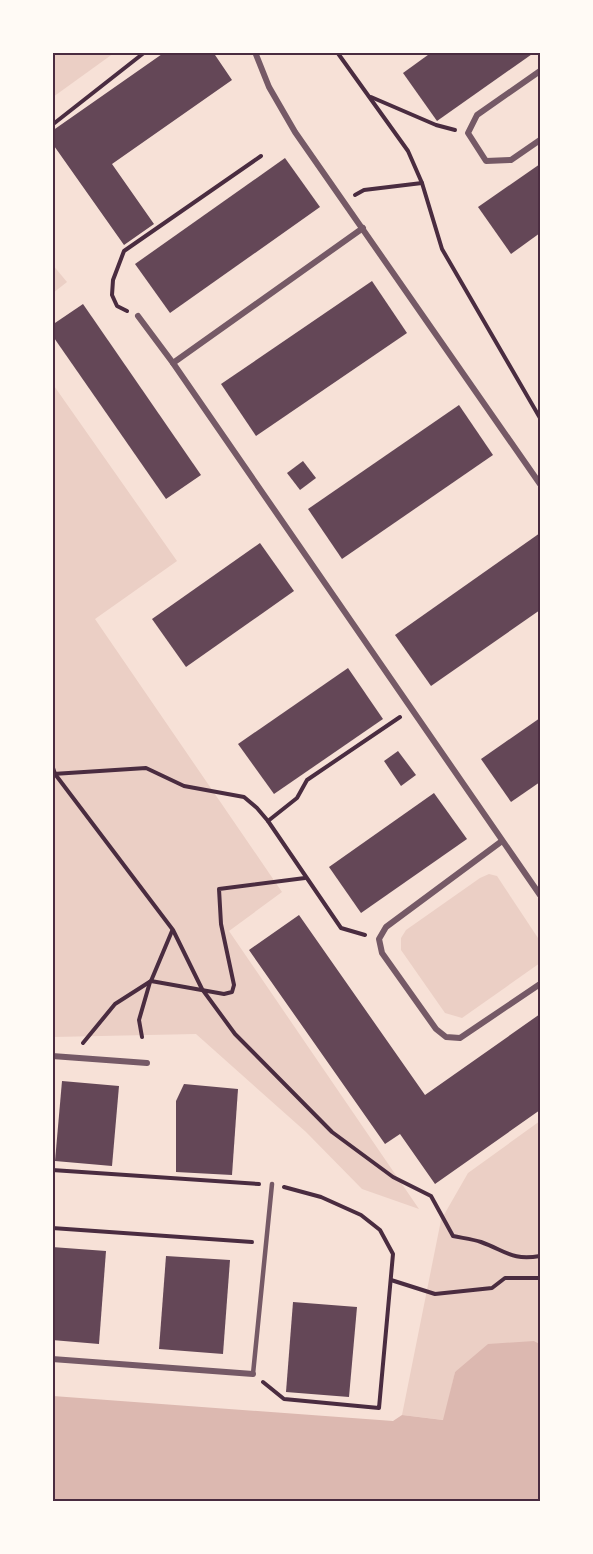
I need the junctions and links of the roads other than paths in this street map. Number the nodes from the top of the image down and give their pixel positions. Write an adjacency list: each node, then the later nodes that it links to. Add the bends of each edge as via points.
1 (255, 52): 4 (street, via 269,87 296,132)
2 (540, 70): 3 (street, via 477,115 468,133 486,161 511,160)
3 (540, 140)
4 (363, 228): 6 (street); 7 (street)
5 (138, 316): 6 (street)
6 (173, 363): 8 (street)
7 (539, 480)
8 (502, 840): 9 (street); 10 (street, via 386,927 379,939 382,953 436,1029 446,1037 460,1038)
9 (540, 895)
10 (540, 984)
11 (52, 1056): 12 (street)
12 (147, 1063)
13 (272, 1184): 15 (lane)
14 (52, 1359): 15 (street)
15 (253, 1374)

